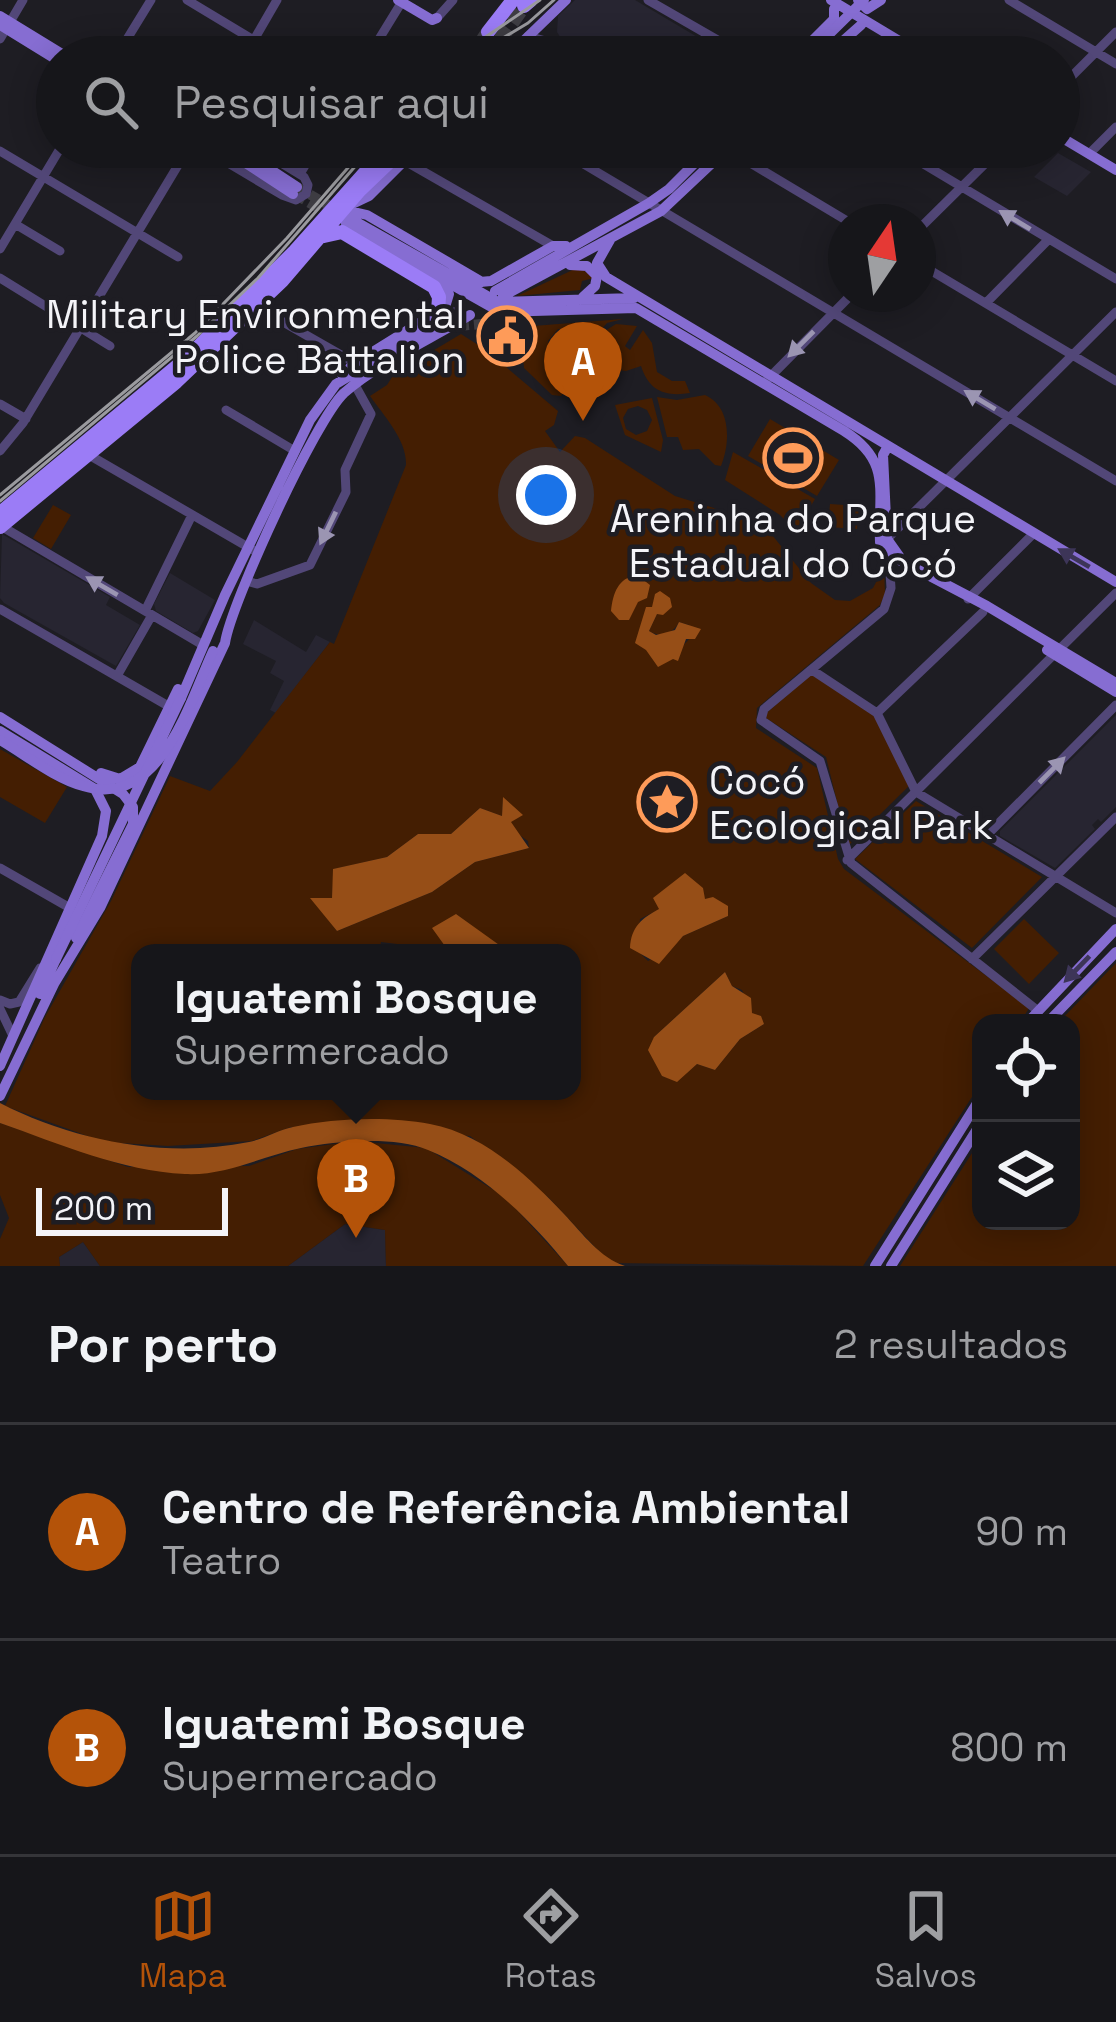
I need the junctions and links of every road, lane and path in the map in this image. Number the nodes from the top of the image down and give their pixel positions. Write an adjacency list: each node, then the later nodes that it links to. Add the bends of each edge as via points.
1 (23, 0): 17 (street)
2 (151, 0): 21 (street)
3 (187, 0): 22 (street)
4 (277, 0): 23 (street)
5 (453, 0): 16 (street)
6 (566, 0): 15 (main road)
7 (648, 0): 27 (street)
8 (818, 0): 14 (main road)
9 (861, 0): 10 (main road, via 867,9); 29 (main road, bridge)
10 (877, 0): 30 (main road, bridge)
11 (1010, 0): 33 (street)
12 (401, 1): 16 (main road); 24 (street)
13 (523, 2): 19 (highway)
14 (833, 10): 18 (main road); 18 (main road); 28 (main road)
15 (551, 14): 25 (main road); 26 (street)
16 (437, 18)
17 (3, 26): 34 (main road); 36 (main road)
18 (862, 27): 31 (main road); 32 (main road)
19 (488, 32)
20 (1116, 32): 37 (street)
21 (129, 36)
22 (247, 36)
23 (256, 36)
24 (380, 36)
25 (528, 36)
26 (554, 36)
27 (711, 36)
28 (813, 36)
29 (826, 36)
30 (841, 36)
31 (849, 36)
32 (881, 36)
33 (1070, 36)
34 (36, 42)
35 (1080, 42): 37 (street)
36 (36, 47)
37 (1096, 52): 38 (street); 39 (street)
38 (1116, 64)
39 (1080, 68)
40 (1116, 128): 43 (street)
41 (1080, 149): 43 (main road)
42 (0, 151): 62 (street)
43 (1089, 154): 61 (main road)
44 (48, 168): 62 (street)
45 (177, 168): 73 (street)
46 (237, 168): 63 (street, via 292,200 308,190 307,180)
47 (263, 168): 63 (main road)
48 (270, 168): 63 (main road)
49 (278, 168): 63 (street)
50 (306, 168): 63 (street)
51 (369, 168): 118 (highway, via 187,358)
52 (392, 168): 65 (main road)
53 (393, 168): 71 (highway)
54 (428, 168): 78 (street)
55 (590, 168): 66 (street)
56 (690, 168): 66 (main road)
57 (708, 168): 68 (main road)
58 (761, 168): 67 (street)
59 (930, 168): 64 (street)
60 (981, 168): 64 (street)
61 (1116, 170)
62 (43, 177): 72 (street); 73 (street)
63 (297, 185)
64 (962, 187): 69 (street); 76 (street, one-way to 64)
65 (362, 201): 70 (main road); 71 (main road)
66 (649, 203): 68 (street); 79 (main road)
67 (828, 209)
68 (662, 211): 75 (main road); 96 (street)
69 (936, 212)
70 (368, 215): 71 (main road, via 352,214); 77 (main road)
71 (348, 222): 74 (highway); 74 (highway); 85 (main road); 93 (highway, via 434,287)
72 (15, 224): 80 (street); 81 (street)
73 (138, 233): 82 (street); 98 (street)
74 (324, 236): 92 (highway)
75 (610, 240): 83 (main road); 91 (main road, via 598,257 600,271)
76 (1048, 240): 87 (street); 90 (street)
77 (418, 245): 85 (main road); 88 (main road)
78 (553, 246): 79 (main road); 88 (main road)
79 (569, 246): 83 (main road, via 499,294)
80 (0, 249)
81 (60, 251)
82 (178, 257)
83 (550, 272): 89 (main road, via 574,264 592,269 596,286)
84 (936, 274): 90 (street)
85 (449, 276): 88 (main road); 89 (main road, via 508,304); 93 (main road, via 447,305); 94 (main road, via 500,312)
86 (0, 278): 98 (street)
87 (1116, 279)
88 (482, 282)
89 (580, 299): 91 (main road)
90 (986, 303): 100 (street)
91 (648, 304): 102 (main road)
92 (255, 305): 101 (street); 113 (highway)
93 (438, 312): 101 (main road)
94 (555, 312): 97 (main road); 102 (main road, via 636,308)
95 (1116, 312): 100 (street)
96 (833, 313): 102 (street, one-way to 102); 108 (street, one-way to 96)
97 (527, 320)
98 (82, 326): 99 (street); 109 (street)
99 (110, 346)
100 (1072, 354): 103 (street); 108 (street)
101 (355, 363): 104 (main road)
102 (767, 380): 110 (main road); 117 (main road, via 863,442 876,458)
103 (1116, 381)
104 (336, 385): 105 (main road, via 466,312 453,328); 112 (main road)
105 (355, 385): 124 (main road, via 326,416); 126 (street, one-way to 126, via 371,414 310,565 257,584)
106 (0, 404): 109 (street)
107 (226, 410): 112 (street)
108 (1010, 418): 115 (street); 116 (street)
109 (26, 419): 111 (street)
110 (888, 446): 114 (main road); 115 (main road)
111 (0, 451)
112 (295, 452): 124 (main road)
113 (89, 455): 119 (street); 121 (highway)
114 (885, 475): 117 (main road); 120 (main road)
115 (946, 481): 122 (main road); 123 (street)
116 (1116, 481)
117 (879, 494): 120 (main road); 125 (main road, via 880,542)
118 (0, 513)
119 (192, 515): 124 (street); 132 (street)
120 (886, 517): 123 (main road)
121 (0, 526): 132 (street, one-way to 121)
122 (1033, 534): 127 (main road, one-way to 122); 129 (street)
123 (887, 539): 125 (main road)
124 (254, 550): 126 (main road); 134 (main road)
125 (896, 558): 129 (main road); 136 (street, via 884,609)
126 (246, 580): 133 (main road)
127 (1116, 583)
128 (1116, 593): 135 (street)
129 (968, 599): 131 (main road); 135 (main road)
130 (0, 609): 137 (street)
131 (983, 612): 135 (main road); 141 (street)
132 (149, 613): 134 (street); 137 (street)
133 (228, 621): 134 (main road); 145 (main road)
134 (208, 648): 140 (main road); 143 (main road, bridge, via 161,759 128,785 82,786); 167 (main road, bridge)
135 (1057, 652): 138 (main road); 147 (street)
136 (812, 670): 141 (street); 150 (street, via 761,720 820,761)
137 (117, 676): 140 (street)
138 (1116, 687)
139 (1116, 705): 149 (street, one-way to 139)
140 (170, 707): 146 (main road)
141 (877, 712): 147 (street)
142 (0, 717): 144 (main road)
143 (0, 736): 151 (main road, via 95,789 105,825)
144 (51, 748): 146 (main road, via 116,779); 153 (main road, via 133,807 133,824)
145 (174, 752): 146 (main road, via 154,773 144,771); 161 (main road)
146 (143, 761)
147 (916, 792): 149 (street); 150 (street)
148 (1116, 817): 154 (street)
149 (987, 835): 154 (street)
150 (847, 860): 159 (street)
151 (92, 862): 153 (main road, via 124,817); 155 (main road)
152 (0, 868): 155 (street)
153 (106, 875): 161 (main road)
154 (1055, 876): 156 (street); 159 (street)
155 (70, 908): 160 (main road)
156 (1116, 913)
157 (1116, 929): 164 (main road, one-way to 164)
158 (1116, 952): 166 (main road)
159 (972, 959): 164 (street)
160 (40, 968): 162 (street, via 20,1002); 167 (main road)
161 (54, 984): 167 (main road)
162 (0, 1000)
163 (0, 1009): 167 (street)
164 (1037, 1010): 165 (main road)
165 (1034, 1014)
166 (1056, 1014)
167 (19, 1039): 168 (main road); 169 (main road)
168 (0, 1066)
169 (2, 1092)
170 (972, 1112): 172 (main road)
171 (972, 1136): 173 (main road)
172 (954, 1142): 173 (main road); 174 (main road)
173 (943, 1181): 175 (main road)
174 (874, 1266)
175 (891, 1266)

